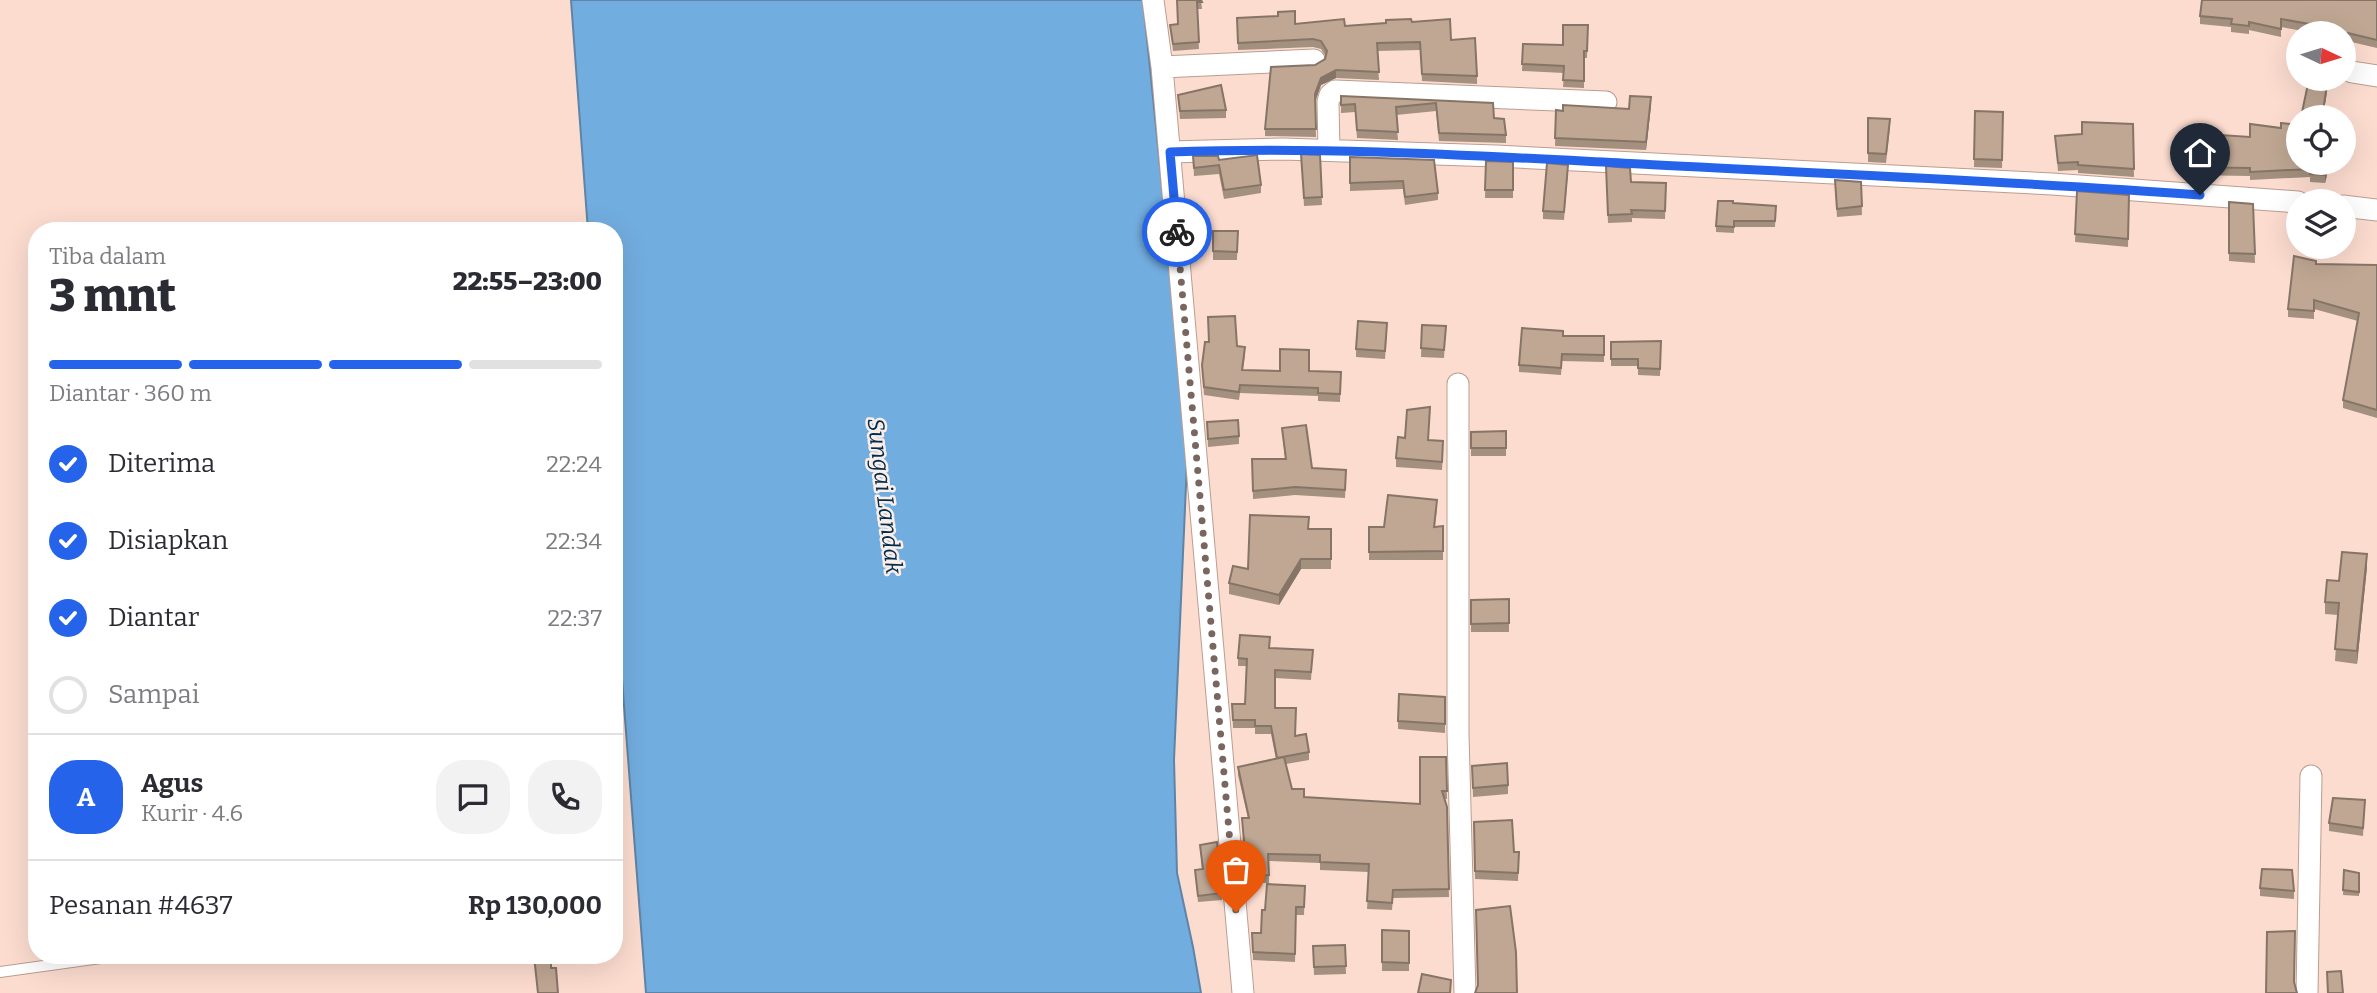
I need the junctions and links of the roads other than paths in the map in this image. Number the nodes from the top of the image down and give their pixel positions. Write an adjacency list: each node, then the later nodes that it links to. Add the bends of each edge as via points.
1 (1153, 0): 3 (street)
2 (1314, 60): 3 (street)
3 (1162, 67): 8 (street)
4 (2356, 72): 5 (street)
5 (2377, 76)
6 (1606, 102): 7 (street, via 1335,91 1328,102)
7 (1329, 150): 8 (street); 9 (street, via 2052,184)
8 (1170, 152): 16 (street)
9 (2286, 201)
10 (2356, 208): 11 (street)
11 (2377, 210)
12 (1458, 384): 17 (street, via 1458,734)
13 (2311, 776): 18 (street)
14 (58, 964): 15 (lane)
15 (0, 972)
16 (1243, 993)
17 (1465, 993)
18 (2307, 993)

